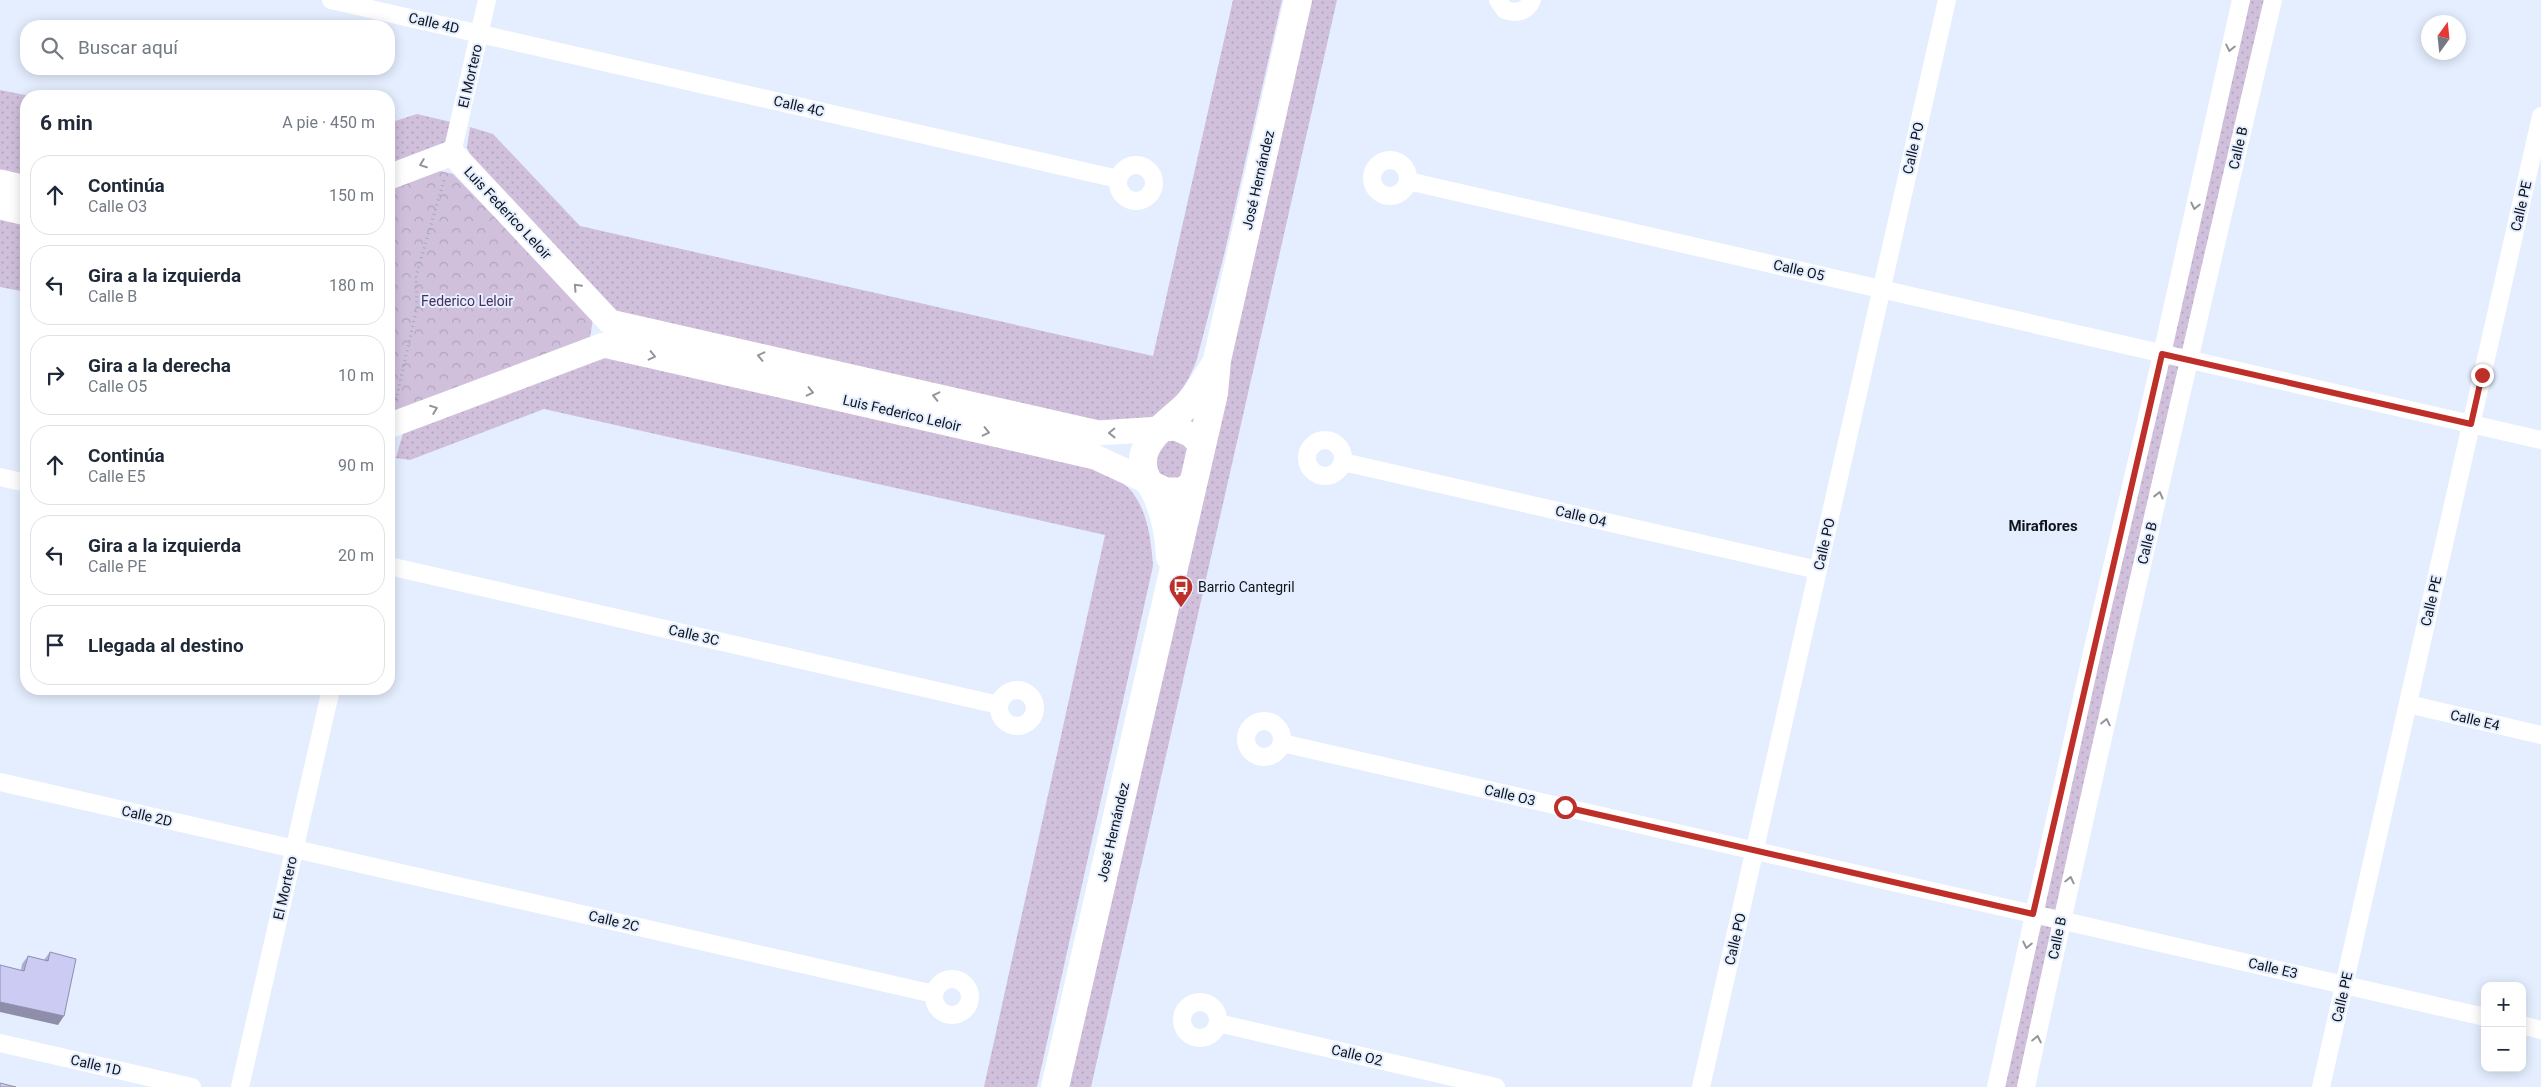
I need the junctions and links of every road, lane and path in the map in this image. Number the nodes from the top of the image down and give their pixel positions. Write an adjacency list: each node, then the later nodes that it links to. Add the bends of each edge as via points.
1 (331, 0): 9 (street, Calle 4D)
2 (487, 0): 9 (street, El Mortero)
3 (1298, 0): 22 (main road, José Hernández)
4 (1498, 0): 5 (street, via 1505,10 1512,12 1525,10)
5 (1532, 0)
6 (1947, 0): 19 (street, Calle PO)
7 (2241, 0): 21 (street, Calle B, one-way to 21)
8 (2273, 0): 23 (street, Calle B)
9 (479, 34): 11 (street, El Mortero); 13 (street, Calle 4C)
10 (2541, 116): 26 (street, Calle PE)
11 (452, 153): 12 (street, one-way to 12); 20 (street, Luis Federico Leloir, one-way to 11); 24 (path, via 416,276 417,307)
12 (395, 175)
13 (1118, 179)
14 (1408, 181): 19 (street, Calle O5)
15 (0, 182): 16 (street)
16 (20, 187)
17 (0, 207): 18 (street)
18 (20, 212)
19 (1882, 289): 21 (street, Calle O5); 36 (street, Calle PO)
20 (608, 333): 25 (street, one-way to 20); 27 (street, Luis Federico Leloir, one-way to 20, via 1098,433); 34 (street, Luis Federico Leloir, one-way to 34, via 1095,457)
21 (2162, 354): 23 (street, Calle O5); 46 (street, Calle B)
22 (1217, 360): 27 (main road, José Hernández, via 1186,406); 29 (main road, José Hernández, via 1214,393)
23 (2190, 360): 26 (street, Calle O5); 47 (street, Calle B, one-way to 23)
24 (395, 401)
25 (395, 424)
26 (2471, 424): 28 (street, Calle O5); 39 (street, Calle PE)
27 (1161, 429): 29 (street, Luis Federico Leloir, via 1176,428 1191,435); 34 (main road, José Hernández, via 1146,445 1142,460)
28 (2541, 440)
29 (1201, 446): 33 (main road, José Hernández)
30 (1343, 462): 36 (street, Calle O4)
31 (0, 477): 32 (street)
32 (20, 482)
33 (1193, 482): 34 (street, Luis Federico Leloir, via 1181,490 1166,490); 37 (main road, José Hernández)
34 (1152, 485): 37 (main road, José Hernández, via 1166,520)
35 (395, 567): 40 (street, Calle 3C)
36 (1818, 570): 45 (street, Calle PO)
37 (1171, 577): 57 (main road, José Hernández)
38 (329, 695): 44 (street, El Mortero)
39 (2408, 704): 41 (street, Calle E4); 48 (street, Calle PE)
40 (999, 705)
41 (2541, 735)
42 (1282, 743): 45 (street, Calle O3)
43 (0, 782): 44 (street, Calle 2D)
44 (294, 849): 49 (street, Calle 2C); 56 (street, El Mortero)
45 (1754, 850): 46 (street, Calle O3); 59 (street, Calle PO)
46 (2033, 914): 47 (street, Calle O3); 60 (street, Calle B, one-way to 60)
47 (2061, 920): 48 (street, Calle E3); 61 (street, Calle B, one-way to 47)
48 (2345, 985): 50 (street, Calle E3); 62 (street, Calle PE)
49 (934, 994)
50 (2481, 1016)
51 (1218, 1023): 58 (street, Calle O2)
52 (2526, 1026): 53 (street)
53 (2541, 1030)
54 (0, 1044): 55 (street, Calle 1D)
55 (192, 1087)
56 (240, 1087)
57 (1055, 1087)
58 (1496, 1087)
59 (1701, 1087)
60 (1996, 1087)
61 (2026, 1087)
62 (2322, 1087)

